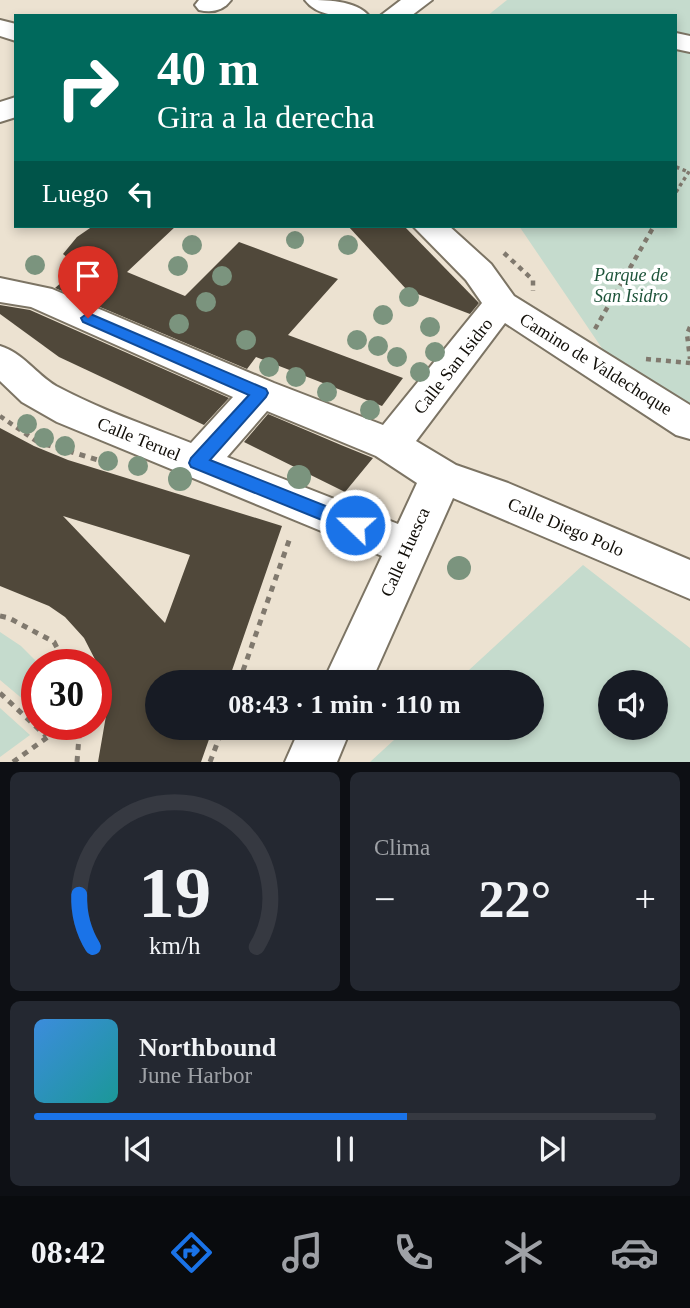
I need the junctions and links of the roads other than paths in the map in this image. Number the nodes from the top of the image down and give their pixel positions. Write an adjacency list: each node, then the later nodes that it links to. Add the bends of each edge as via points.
1 (318, 0): 3 (street)
2 (419, 0): 4 (street)
3 (351, 14)
4 (396, 14)
5 (432, 228): 7 (street, Calle San Isidro, via 482,277)
6 (0, 290): 9 (street, via 39,297)
7 (501, 304): 10 (street, Camino de Valdechoque); 11 (street, Calle San Isidro)
8 (0, 359): 12 (street, Calle Teruel, via 36,391 71,412)
9 (260, 393): 11 (street); 12 (street)
10 (690, 424)
11 (390, 445): 13 (street)
12 (197, 463): 14 (street, Calle Teruel, via 313,521)
13 (440, 477): 14 (street, Calle Huesca); 15 (street, Calle Diego Polo, via 493,495)
14 (408, 547): 16 (street, Calle Huesca)
15 (690, 580)
16 (352, 670)
17 (321, 740): 18 (street)
18 (311, 762)

